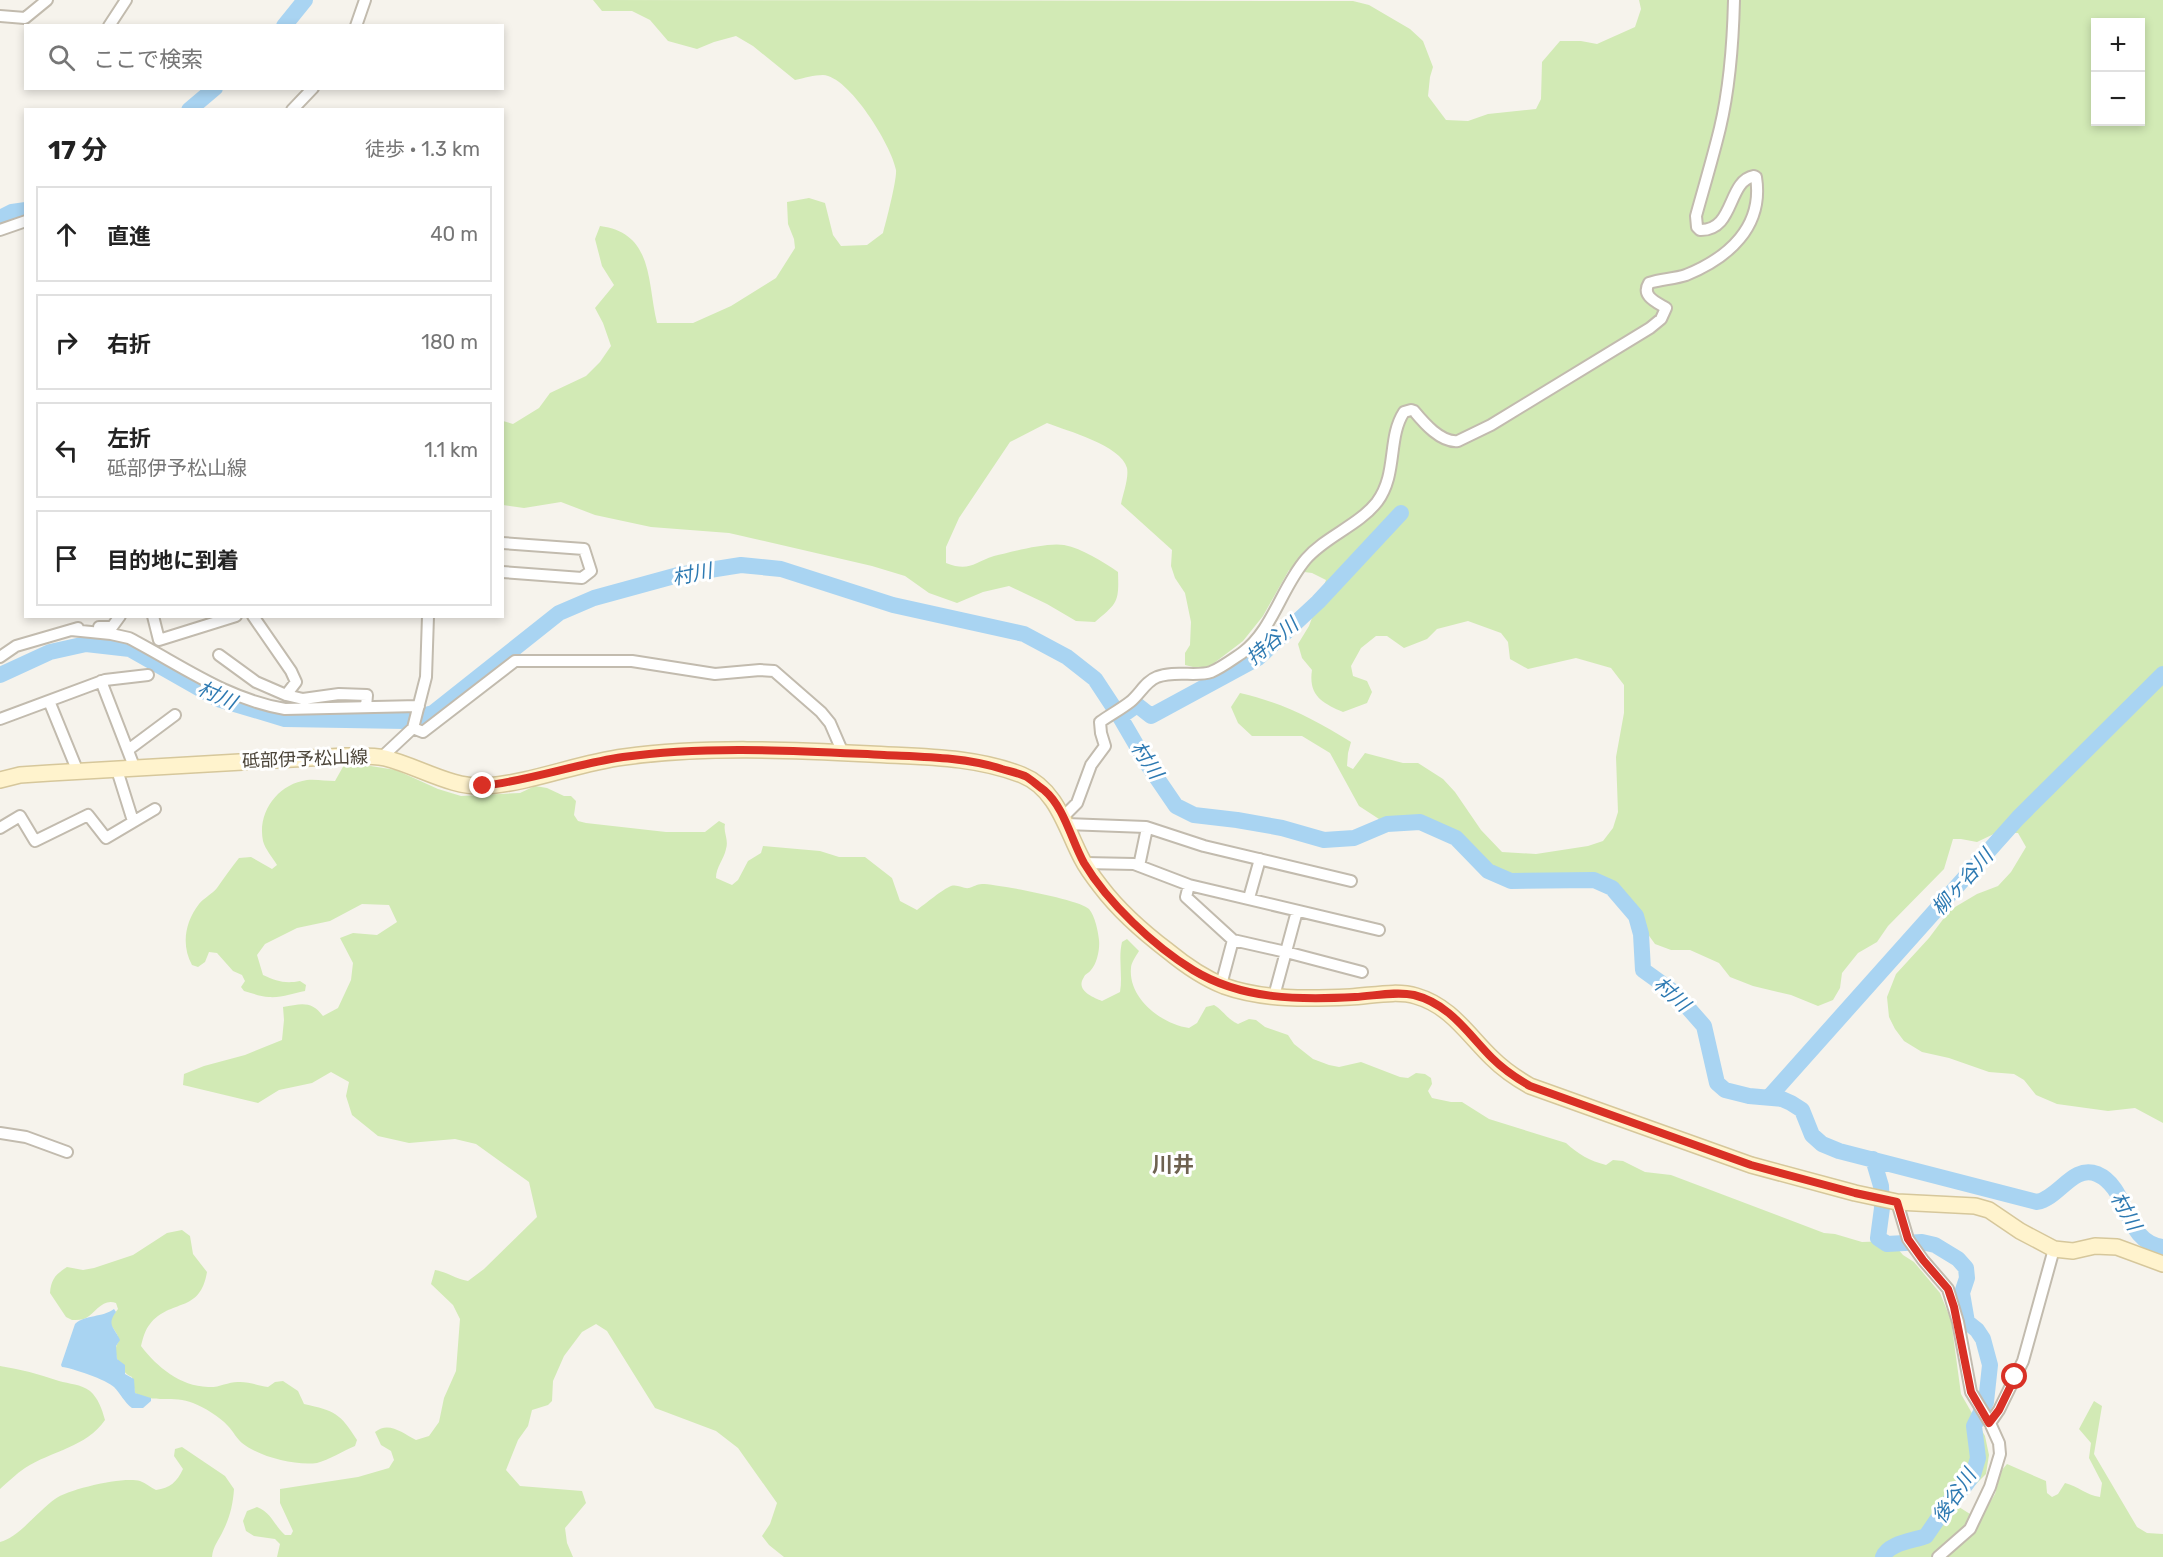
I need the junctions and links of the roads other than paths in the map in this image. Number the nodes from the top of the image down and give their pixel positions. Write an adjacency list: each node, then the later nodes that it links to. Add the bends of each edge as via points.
1 (47, 0): 5 (street, via 25,18)
2 (126, 0): 6 (street)
3 (365, 0): 7 (street)
4 (1734, 0): 39 (street, via 1729,83 1696,216 1700,230 1716,226 1741,183 1754,176 1757,194 1749,229 1725,253 1703,267 1649,283 1646,293 1666,308 1650,328 1491,425 1452,442 1414,411 1404,412 1399,420 1391,472 1377,502 1305,560 1267,625 1243,652 1210,673 1154,677 1130,702 1100,722 1105,746 1091,765 1077,803)
5 (0, 16)
6 (110, 24)
7 (357, 24)
8 (311, 90): 9 (street)
9 (294, 108)
10 (24, 221): 11 (street)
11 (0, 230)
12 (504, 543): 13 (street, via 584,549 591,571 582,578)
13 (504, 572)
14 (119, 618): 19 (street, via 112,627)
15 (154, 618): 16 (street, via 159,640)
16 (230, 618)
17 (254, 618): 24 (street, via 296,682)
18 (428, 618): 27 (street, via 426,677)
19 (71, 630): 21 (street, via 16,646); 26 (street, via 129,638 231,693 266,705)
20 (219, 655): 24 (street, via 256,682)
21 (0, 657)
22 (148, 675): 23 (street)
23 (100, 681): 25 (street); 31 (street)
24 (286, 695): 26 (street, via 303,699 367,694)
25 (49, 701): 29 (street); 36 (street)
26 (366, 707): 27 (street)
27 (418, 708): 30 (street)
28 (175, 715): 31 (street)
29 (0, 719)
30 (413, 728): 32 (street, via 423,732 515,660 632,661 715,674 774,671 826,717); 33 (street)
31 (128, 750): 34 (street)
32 (843, 753): 33 (main road, 砥部伊予松山線, via 674,751 590,762 483,786 456,783); 39 (main road, 砥部伊予松山線, via 949,758 989,765 1025,776 1047,793)
33 (382, 757): 34 (main road, 砥部伊予松山線)
34 (135, 769): 35 (main road, 砥部伊予松山線)
35 (117, 770): 36 (main road, 砥部伊予松山線); 40 (street)
36 (78, 772): 37 (main road, 砥部伊予松山線)
37 (0, 780)
38 (155, 809): 40 (street)
39 (1065, 820): 42 (street); 44 (main road, 砥部伊予松山線)
40 (133, 821): 41 (street, via 106,838 88,815 35,841 20,816)
41 (0, 828)
42 (1148, 828): 43 (street); 45 (street)
43 (1260, 859): 46 (street); 48 (street)
44 (1084, 863): 45 (street); 54 (main road, 砥部伊予松山線, via 1128,918 1192,970)
45 (1139, 866): 47 (street)
46 (1351, 881)
47 (1189, 885): 48 (street); 51 (street, via 1186,897)
48 (1250, 898): 49 (street)
49 (1297, 911): 50 (street); 52 (street)
50 (1379, 930)
51 (1233, 940): 52 (street); 54 (street)
52 (1286, 952): 53 (street); 55 (street)
53 (1362, 972)
54 (1221, 985): 55 (main road, 砥部伊予松山線)
55 (1274, 996): 58 (main road, 砥部伊予松山線, via 1320,999 1414,995 1454,1017 1491,1057 1530,1086 1751,1165)
56 (0, 1133): 57 (street, via 26,1137)
57 (67, 1152)
58 (1897, 1202): 59 (main road, 砥部伊予松山線, via 1982,1208); 61 (street, via 1908,1239 1948,1289 1971,1392)
59 (2054, 1249): 60 (main road, 砥部伊予松山線, via 2117,1247); 61 (street, via 2023,1361)
60 (2163, 1264)
61 (1989, 1423): 62 (street, via 2000,1454 1990,1487 1970,1529)
62 (1938, 1557)

